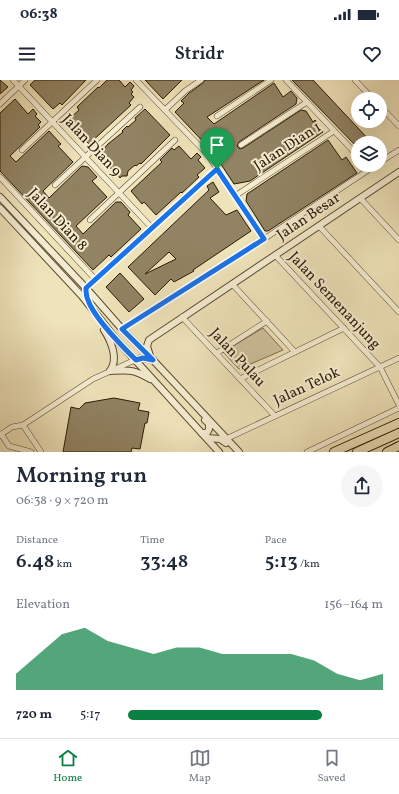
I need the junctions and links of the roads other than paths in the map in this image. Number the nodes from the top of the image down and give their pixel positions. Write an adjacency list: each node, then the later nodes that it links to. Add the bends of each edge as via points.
1 (13, 80): 9 (street, Jalan Dian 9)
2 (25, 80): 9 (street)
3 (97, 80): 17 (street)
4 (136, 80): 14 (street)
5 (201, 80): 14 (street)
6 (271, 80): 16 (street)
7 (286, 80): 11 (street)
8 (355, 80): 10 (street)
9 (19, 86): 12 (street); 17 (street, Jalan Dian 9)
10 (366, 92)
11 (307, 102): 19 (street); 21 (street)
12 (0, 104)
13 (140, 107): 25 (street)
14 (165, 110): 27 (street, via 208,155)
15 (387, 113): 18 (street)
16 (217, 116)
17 (52, 121): 23 (street); 25 (street, Jalan Dian 9)
18 (399, 126)
19 (334, 131): 22 (street); 33 (street, Jalan Dian 1)
20 (175, 140): 32 (street)
21 (242, 145)
22 (351, 149)
23 (22, 150)
24 (399, 150): 26 (street)
25 (86, 157): 31 (street); 32 (street, Jalan Dian 9)
26 (387, 158)
27 (217, 169): 33 (street); 39 (street)
28 (361, 172): 40 (street, Jalan Besar)
29 (399, 172): 35 (street, Jalan Besar)
30 (0, 177): 43 (street, Jalan Dian 8)
31 (56, 185)
32 (119, 193): 37 (street); 39 (street, Jalan Dian 9)
33 (235, 196): 40 (street)
34 (0, 197): 45 (street)
35 (360, 198): 38 (street, Jalan Besar); 41 (street)
36 (0, 208): 46 (street)
37 (90, 220)
38 (319, 226): 42 (street, Jalan Besar); 47 (street)
39 (152, 228): 43 (street)
40 (264, 239): 51 (street, Jalan Besar)
41 (399, 240)
42 (275, 255): 44 (street, Jalan Besar); 50 (street, Jalan Semenanjung)
43 (95, 279): 45 (street)
44 (232, 284): 48 (street, Jalan Besar); 49 (street)
45 (86, 288): 46 (street, via 87,298); 51 (street)
46 (93, 310): 57 (street); 59 (street, via 107,334 113,352 115,360)
47 (399, 312)
48 (182, 317): 54 (street, Jalan Pulau); 55 (street, Jalan Besar, via 149,340 147,346)
49 (267, 321): 53 (street); 54 (street)
50 (344, 328): 53 (street); 58 (street, Jalan Semenanjung)
51 (122, 329): 52 (street)
52 (136, 343): 55 (street); 57 (street, via 140,352)
53 (295, 352): 60 (street)
54 (217, 353): 60 (street, Jalan Pulau)
55 (152, 358): 57 (street); 62 (street)
56 (399, 358): 58 (street, Jalan Telok)
57 (136, 360): 59 (street); 61 (street)
58 (380, 367): 63 (street, Jalan Semenanjung); 65 (street, Jalan Telok)
59 (110, 371): 61 (street, via 132,370); 67 (street)
60 (240, 378): 65 (street, Jalan Pulau)
61 (155, 382): 68 (street)
62 (186, 395): 68 (street, via 209,424 208,431); 72 (street)
63 (399, 404)
64 (399, 408): 78 (street)
65 (275, 416): 72 (street, Jalan Telok)
66 (399, 423): 79 (main road)
67 (23, 425): 70 (street, via 12,427); 74 (street)
68 (202, 433): 71 (street)
69 (399, 433): 80 (main road)
70 (1, 434): 75 (street, via 9,446)
71 (207, 438): 76 (street); 77 (street, via 220,439)
72 (226, 439): 77 (street)
73 (399, 446): 81 (main road)
74 (41, 451)
75 (31, 452)
76 (219, 452)
77 (238, 452)
78 (307, 452)
79 (334, 452)
80 (357, 452)
81 (387, 452)

